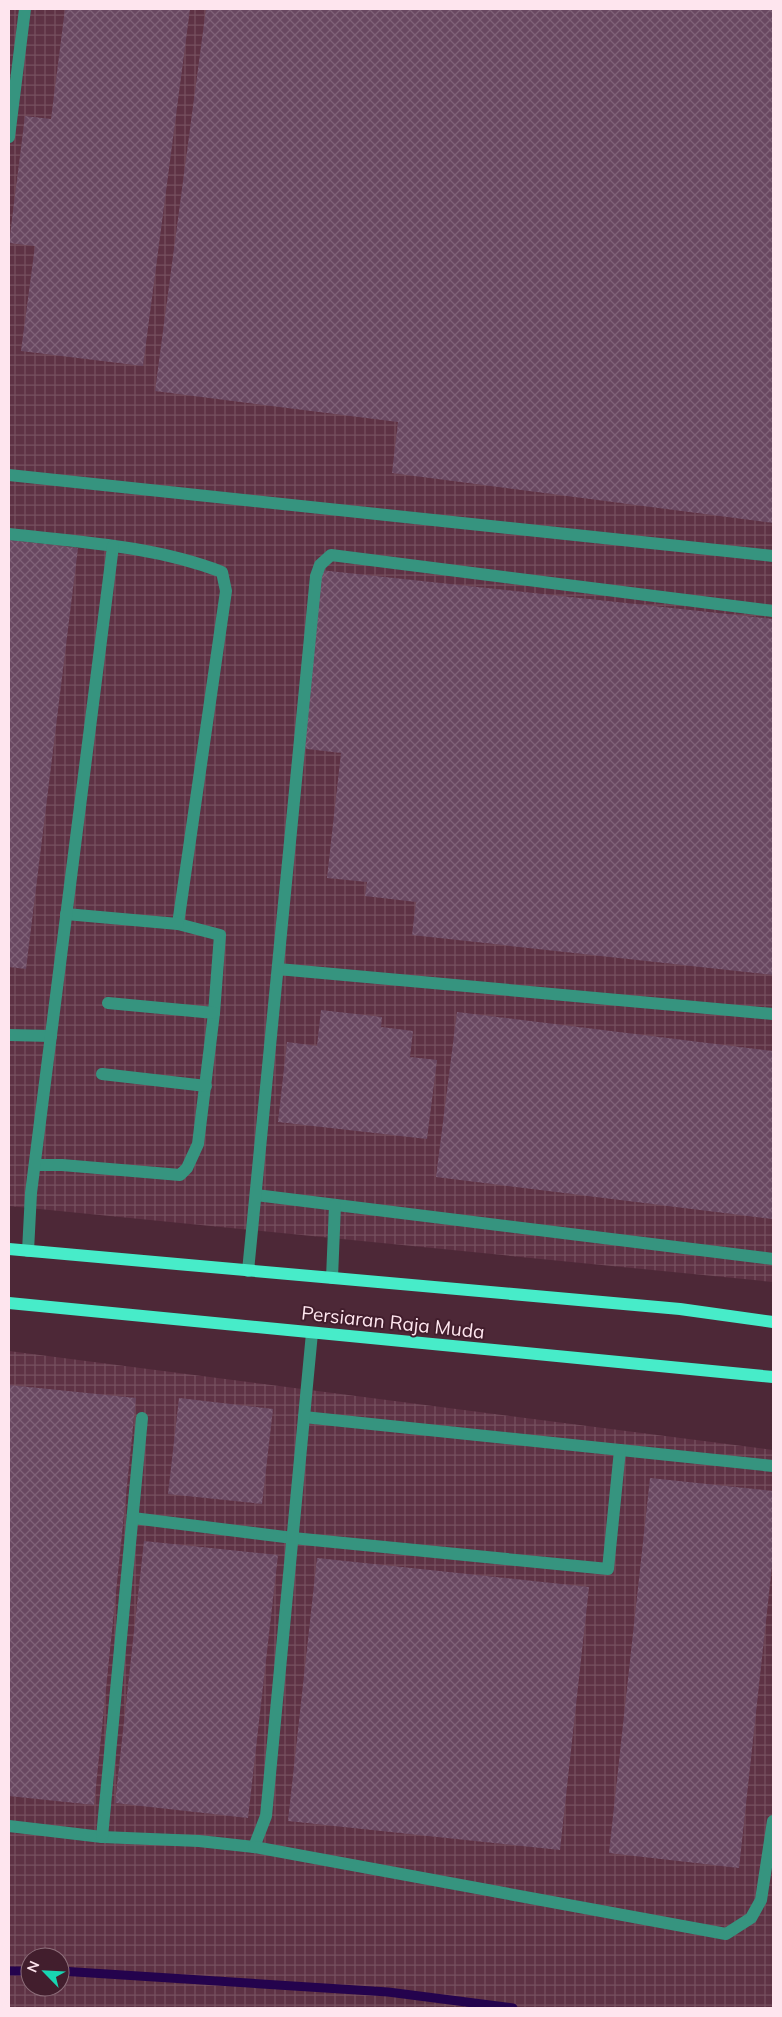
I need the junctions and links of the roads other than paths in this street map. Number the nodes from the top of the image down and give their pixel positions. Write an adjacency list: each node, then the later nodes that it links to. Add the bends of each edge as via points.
1 (25, 9): 2 (lane)
2 (9, 137)
3 (9, 476): 6 (lane)
4 (9, 534): 5 (lane)
5 (113, 546): 8 (lane); 9 (lane, via 193,560 222,572 226,591)
6 (773, 556)
7 (773, 610): 10 (lane, via 332,555 326,559 316,576)
8 (66, 914): 9 (lane); 15 (lane)
9 (178, 924): 12 (lane, via 220,935)
10 (278, 969): 13 (lane); 19 (lane)
11 (108, 1003): 12 (lane)
12 (214, 1013): 17 (lane)
13 (773, 1014)
14 (9, 1035): 15 (lane)
15 (51, 1036): 18 (lane)
16 (102, 1074): 17 (lane)
17 (206, 1086): 18 (lane, via 198,1144 187,1168 180,1175 62,1164)
18 (35, 1165): 22 (lane)
19 (256, 1195): 20 (lane); 24 (lane)
20 (335, 1205): 23 (lane); 25 (lane)
21 (9, 1249): 22 (main road, Persiaran Raja Muda)
22 (28, 1251): 24 (main road, Persiaran Raja Muda)
23 (773, 1259)
24 (248, 1271): 25 (main road, Persiaran Raja Muda)
25 (332, 1278): 27 (main road, Persiaran Raja Muda, via 680,1309)
26 (9, 1303): 28 (main road, Persiaran Raja Muda)
27 (773, 1322)
28 (312, 1332): 29 (main road, Persiaran Raja Muda); 30 (lane)
29 (773, 1377)
30 (304, 1416): 32 (lane); 35 (lane)
31 (142, 1418): 34 (lane)
32 (620, 1450): 33 (lane); 35 (lane, via 608,1570)
33 (773, 1466)
34 (133, 1518): 35 (lane); 38 (lane)
35 (293, 1538): 39 (lane, via 266,1816)
36 (773, 1821): 39 (lane, via 761,1900 751,1918 726,1934)
37 (9, 1826): 38 (lane)
38 (102, 1837): 39 (lane)
39 (254, 1847)

